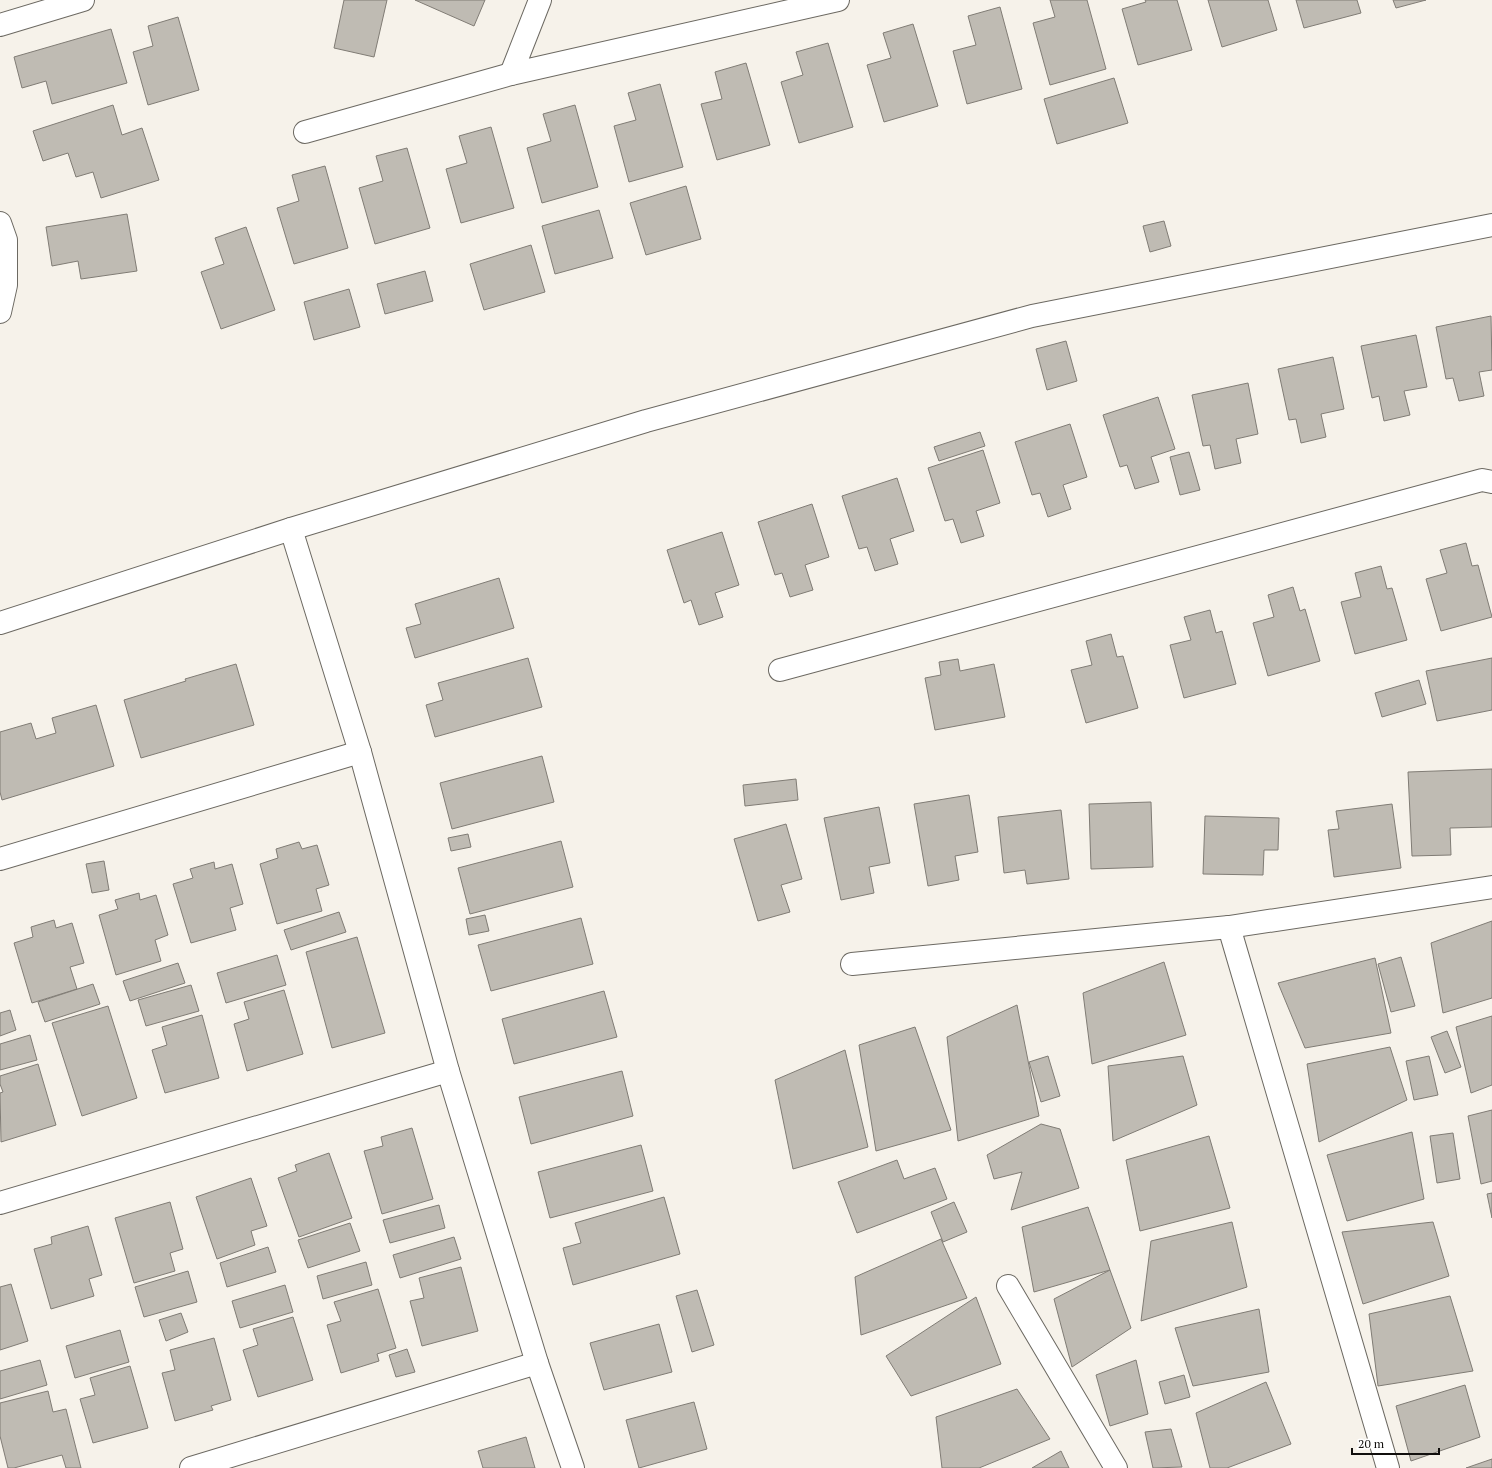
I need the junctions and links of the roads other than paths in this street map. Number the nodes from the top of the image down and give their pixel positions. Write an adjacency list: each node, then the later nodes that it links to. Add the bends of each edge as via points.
1 (83, 0): 4 (street)
2 (540, 0): 5 (street)
3 (838, 0): 5 (street)
4 (0, 25)
5 (511, 74): 6 (street)
6 (305, 132)
7 (0, 223): 9 (street, via 6,240 6,285)
8 (1492, 225): 11 (street, via 1032,316 646,421)
9 (0, 312)
10 (1492, 482): 13 (street, via 1474,482)
11 (291, 529): 12 (street); 14 (street)
12 (0, 623)
13 (780, 670)
14 (360, 752): 15 (street); 19 (street)
15 (0, 859)
16 (1492, 887): 17 (street)
17 (1229, 927): 18 (street); 26 (street)
18 (852, 964)
19 (448, 1071): 20 (street); 22 (street)
20 (0, 1203)
21 (1008, 1286): 25 (street)
22 (537, 1363): 23 (street); 24 (street)
23 (191, 1468)
24 (573, 1468)
25 (1116, 1468)
26 (1388, 1468)

